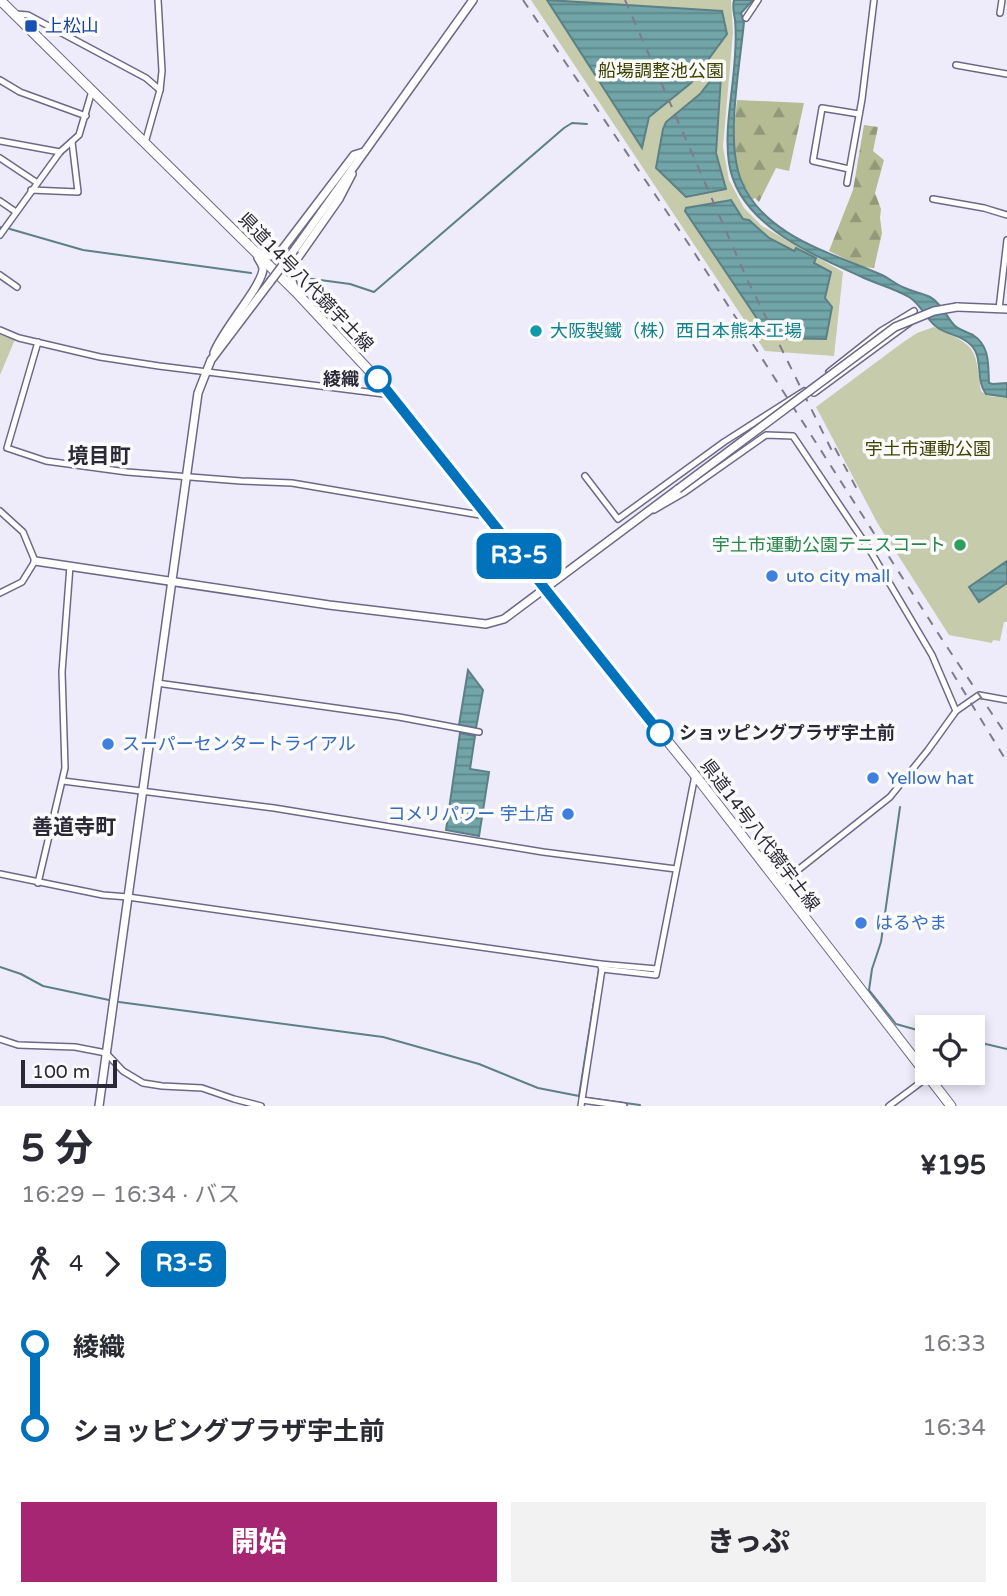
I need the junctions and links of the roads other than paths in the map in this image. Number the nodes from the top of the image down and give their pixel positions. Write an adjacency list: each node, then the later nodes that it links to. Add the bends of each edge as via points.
1 (0, 0): 7 (main road, 県道14号八代鏡宇土線)
2 (158, 0): 13 (street)
3 (473, 0): 21 (street)
4 (758, 0): 9 (street)
5 (874, 0): 15 (street)
6 (1002, 0): 8 (street)
7 (14, 13): 13 (street, via 28,15 146,78); 14 (main road, 県道14号八代鏡宇土線)
8 (1000, 13)
9 (746, 18)
10 (956, 65): 11 (street)
11 (1007, 74)
12 (0, 80): 16 (street)
13 (160, 90): 19 (street)
14 (92, 91): 16 (street); 19 (main road, 県道14号八代鏡宇土線)
15 (859, 114): 24 (street); 24 (street, via 822,108 813,161)
16 (86, 116): 18 (street)
17 (0, 141): 20 (street)
18 (72, 142): 20 (street); 27 (street, via 78,192)
19 (145, 143): 34 (main road, 県道14号八代鏡宇土線)
20 (60, 152): 25 (street)
21 (365, 152): 23 (street); 34 (street, via 354,155 278,255)
22 (0, 158): 25 (street)
23 (355, 167): 37 (street, via 340,199 292,266); 42 (street, bridge)
24 (849, 169): 26 (street)
25 (36, 182): 27 (street)
26 (847, 183)
27 (31, 190): 30 (street)
28 (933, 199): 31 (street)
29 (0, 201): 30 (street)
30 (16, 212): 32 (street)
31 (1007, 215)
32 (0, 235)
33 (1007, 240): 38 (street)
34 (254, 251): 37 (main road, 県道14号八代鏡宇土線); 42 (street, via 262,264 259,284 218,340)
35 (0, 275): 36 (street)
36 (17, 287)
37 (296, 292): 45 (main road, 県道14号八代鏡宇土線)
38 (1003, 309): 39 (street, bridge, via 957,307)
39 (913, 314): 44 (street); 47 (street, via 881,331 808,388 618,519); 50 (street, bridge)
40 (1, 331): 41 (street)
41 (38, 342): 43 (street, via 100,357); 46 (street, via 7,448 46,461)
42 (211, 360): 43 (street)
43 (206, 371): 45 (street); 46 (street, via 198,393)
44 (814, 392)
45 (392, 395): 49 (main road, 県道14号八代鏡宇土線)
46 (186, 475): 49 (street, via 292,483); 53 (street)
47 (585, 476)
48 (0, 511): 51 (street, via 23,532)
49 (488, 516): 54 (main road, 県道14号八代鏡宇土線)
50 (633, 522): 54 (street); 58 (street, via 766,435 793,436 932,655)
51 (35, 561): 52 (street); 55 (street, via 22,582)
52 (70, 566): 53 (street); 61 (street, via 62,672)
53 (171, 580): 54 (street, via 486,624 503,619); 56 (street)
54 (545, 590): 60 (main road, 県道14号八代鏡宇土線)
55 (0, 593)
56 (157, 683): 59 (street); 62 (street)
57 (1007, 700): 58 (street, via 979,695)
58 (956, 711): 66 (street, via 890,797)
59 (479, 732)
60 (695, 775): 63 (street); 66 (main road, 県道14号八代鏡宇土線)
61 (63, 781): 62 (street); 65 (street)
62 (142, 791): 63 (street); 67 (street)
63 (676, 869): 68 (street, via 656,975)
64 (0, 874): 65 (street)
65 (38, 883): 67 (street)
66 (779, 885): 71 (main road, 県道14号八代鏡宇土線)
67 (128, 897): 68 (street); 70 (street)
68 (601, 966): 74 (street)
69 (0, 1040): 70 (street)
70 (106, 1053): 75 (street); 76 (street, via 123,1072 143,1083 202,1088)
71 (915, 1060)
72 (917, 1085): 78 (street)
73 (934, 1085): 79 (main road, 県道14号八代鏡宇土線)
74 (581, 1103): 77 (street)
75 (99, 1106)
76 (261, 1106)
77 (624, 1106)
78 (889, 1106)
79 (951, 1106)

